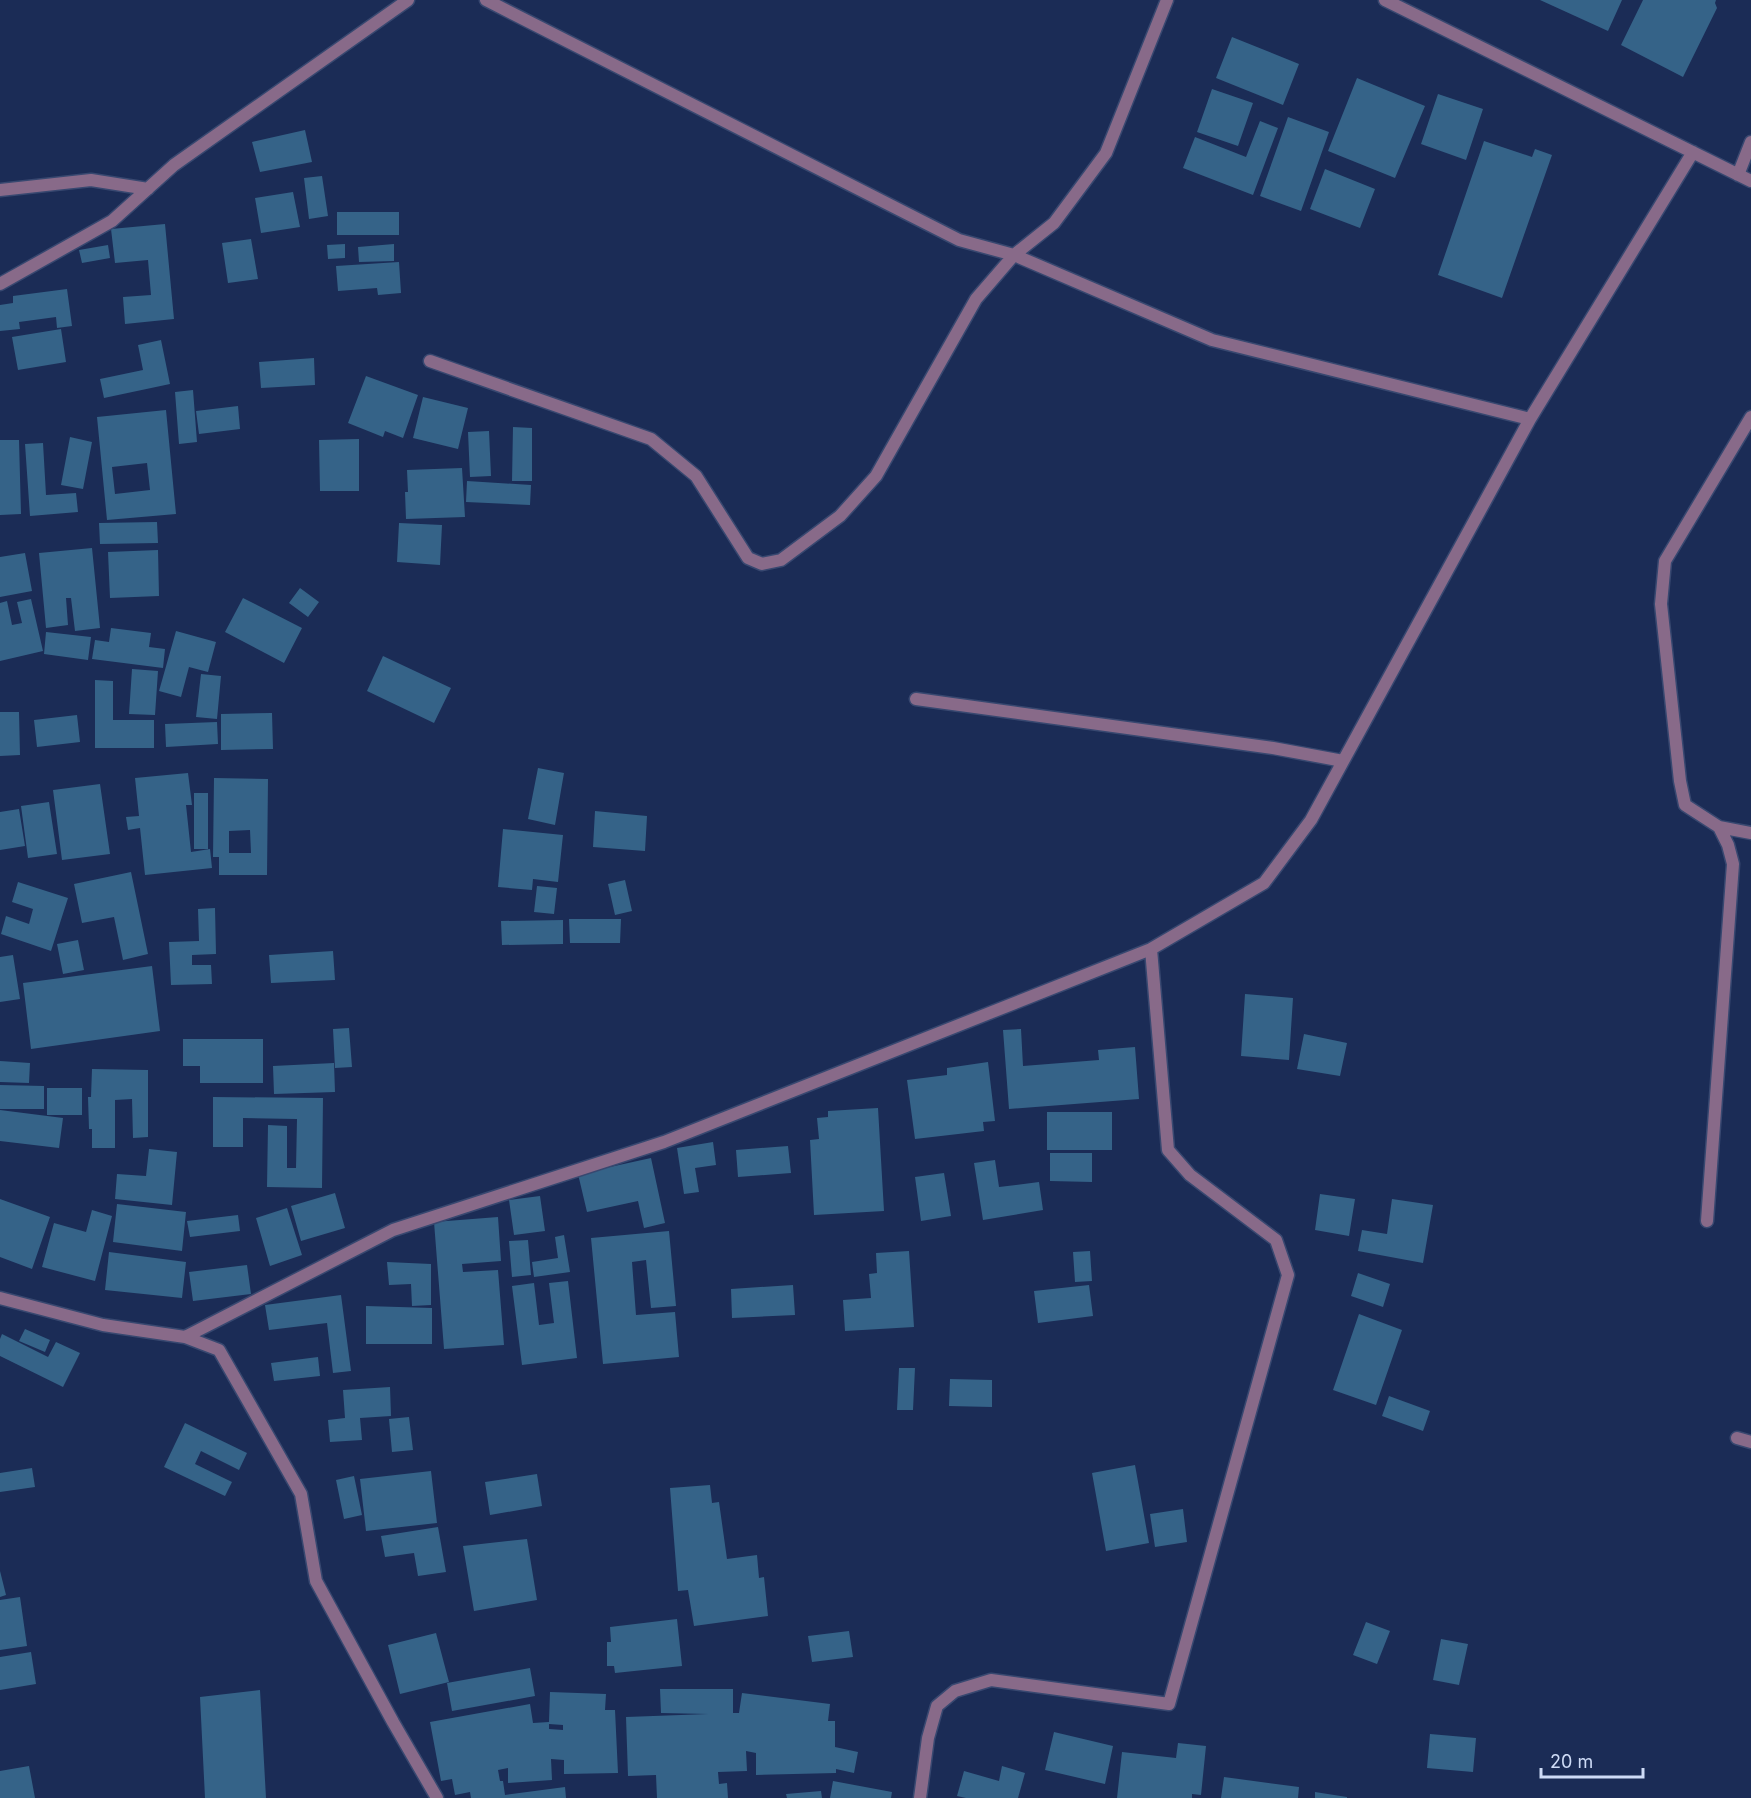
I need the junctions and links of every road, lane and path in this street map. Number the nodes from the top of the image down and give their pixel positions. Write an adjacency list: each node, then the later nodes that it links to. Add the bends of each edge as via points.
1 (408, 0): 9 (street, via 174,165)
2 (486, 0): 11 (street, via 959,240)
3 (1167, 0): 11 (street, via 1106,153 1054,224)
4 (1385, 0): 6 (street)
5 (1751, 142): 7 (street)
6 (1694, 152): 7 (street); 15 (street)
7 (1738, 175): 8 (street)
8 (1751, 181)
9 (148, 189): 10 (street, via 91,180); 12 (street, via 112,221)
10 (0, 190)
11 (1014, 255): 13 (street, via 976,299 876,476 840,516 781,560 762,564 748,558 696,476 651,439); 15 (street, via 1212,340)
12 (0, 284)
13 (430, 361)
14 (1751, 417): 18 (street, via 1665,561 1661,604 1685,805)
15 (1530, 419): 17 (street)
16 (916, 699): 17 (street)
17 (1344, 761): 20 (street, via 1311,820 1264,883)
18 (1719, 827): 19 (street); 21 (street, via 1733,864)
19 (1751, 833)
20 (1151, 949): 23 (street, via 664,1142 393,1230); 27 (street, via 1168,1150 1190,1175 1276,1240 1288,1275 1169,1704 991,1680 955,1691 937,1706 928,1738)
21 (1707, 1221)
22 (0, 1298): 23 (street, via 103,1325)
23 (185, 1337): 26 (street, via 219,1350 301,1494 316,1581)
24 (1737, 1438): 25 (street)
25 (1751, 1442)
26 (437, 1798)
27 (920, 1798)

